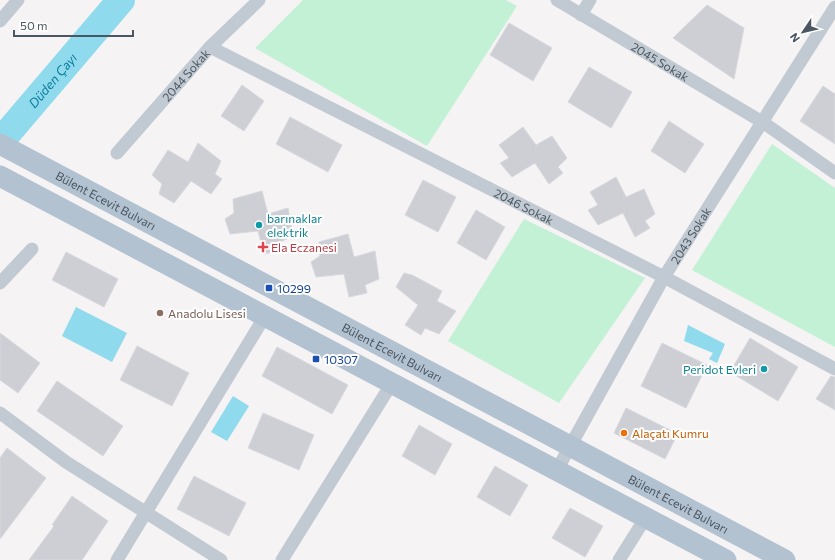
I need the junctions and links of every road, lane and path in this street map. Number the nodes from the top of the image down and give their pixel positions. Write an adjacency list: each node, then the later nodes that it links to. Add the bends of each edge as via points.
1 (18, 0): 7 (street)
2 (259, 0): 8 (street, 2044 Sokak)
3 (557, 0): 6 (street, 2045 Sokak)
4 (590, 0): 6 (street)
5 (835, 7): 9 (street, 2043 Sokak)
6 (581, 15): 9 (street, 2045 Sokak)
7 (0, 21)
8 (210, 47): 11 (street, 2044 Sokak); 15 (street, 2046 Sokak)
9 (764, 122): 12 (street, 2045 Sokak); 15 (street, 2043 Sokak)
10 (0, 144): 21 (main road, Bülent Ecevit Bulvarı)
11 (117, 154)
12 (835, 173)
13 (0, 176): 17 (main road)
14 (32, 249): 16 (street)
15 (664, 277): 18 (street, 2046 Sokak); 21 (street, 2043 Sokak)
16 (0, 283)
17 (265, 316): 19 (main road); 23 (street)
18 (835, 369)
19 (392, 383): 22 (main road); 27 (street)
20 (0, 413): 23 (street, via 66,462)
21 (569, 446): 22 (street, 2043 Sokak); 30 (main road, Bülent Ecevit Bulvarı)
22 (557, 470): 24 (main road)
23 (146, 513): 25 (street); 26 (street)
24 (646, 517): 28 (street); 29 (main road)
25 (117, 560)
26 (221, 560)
27 (282, 560)
28 (619, 560)
29 (726, 560)
30 (785, 560)

